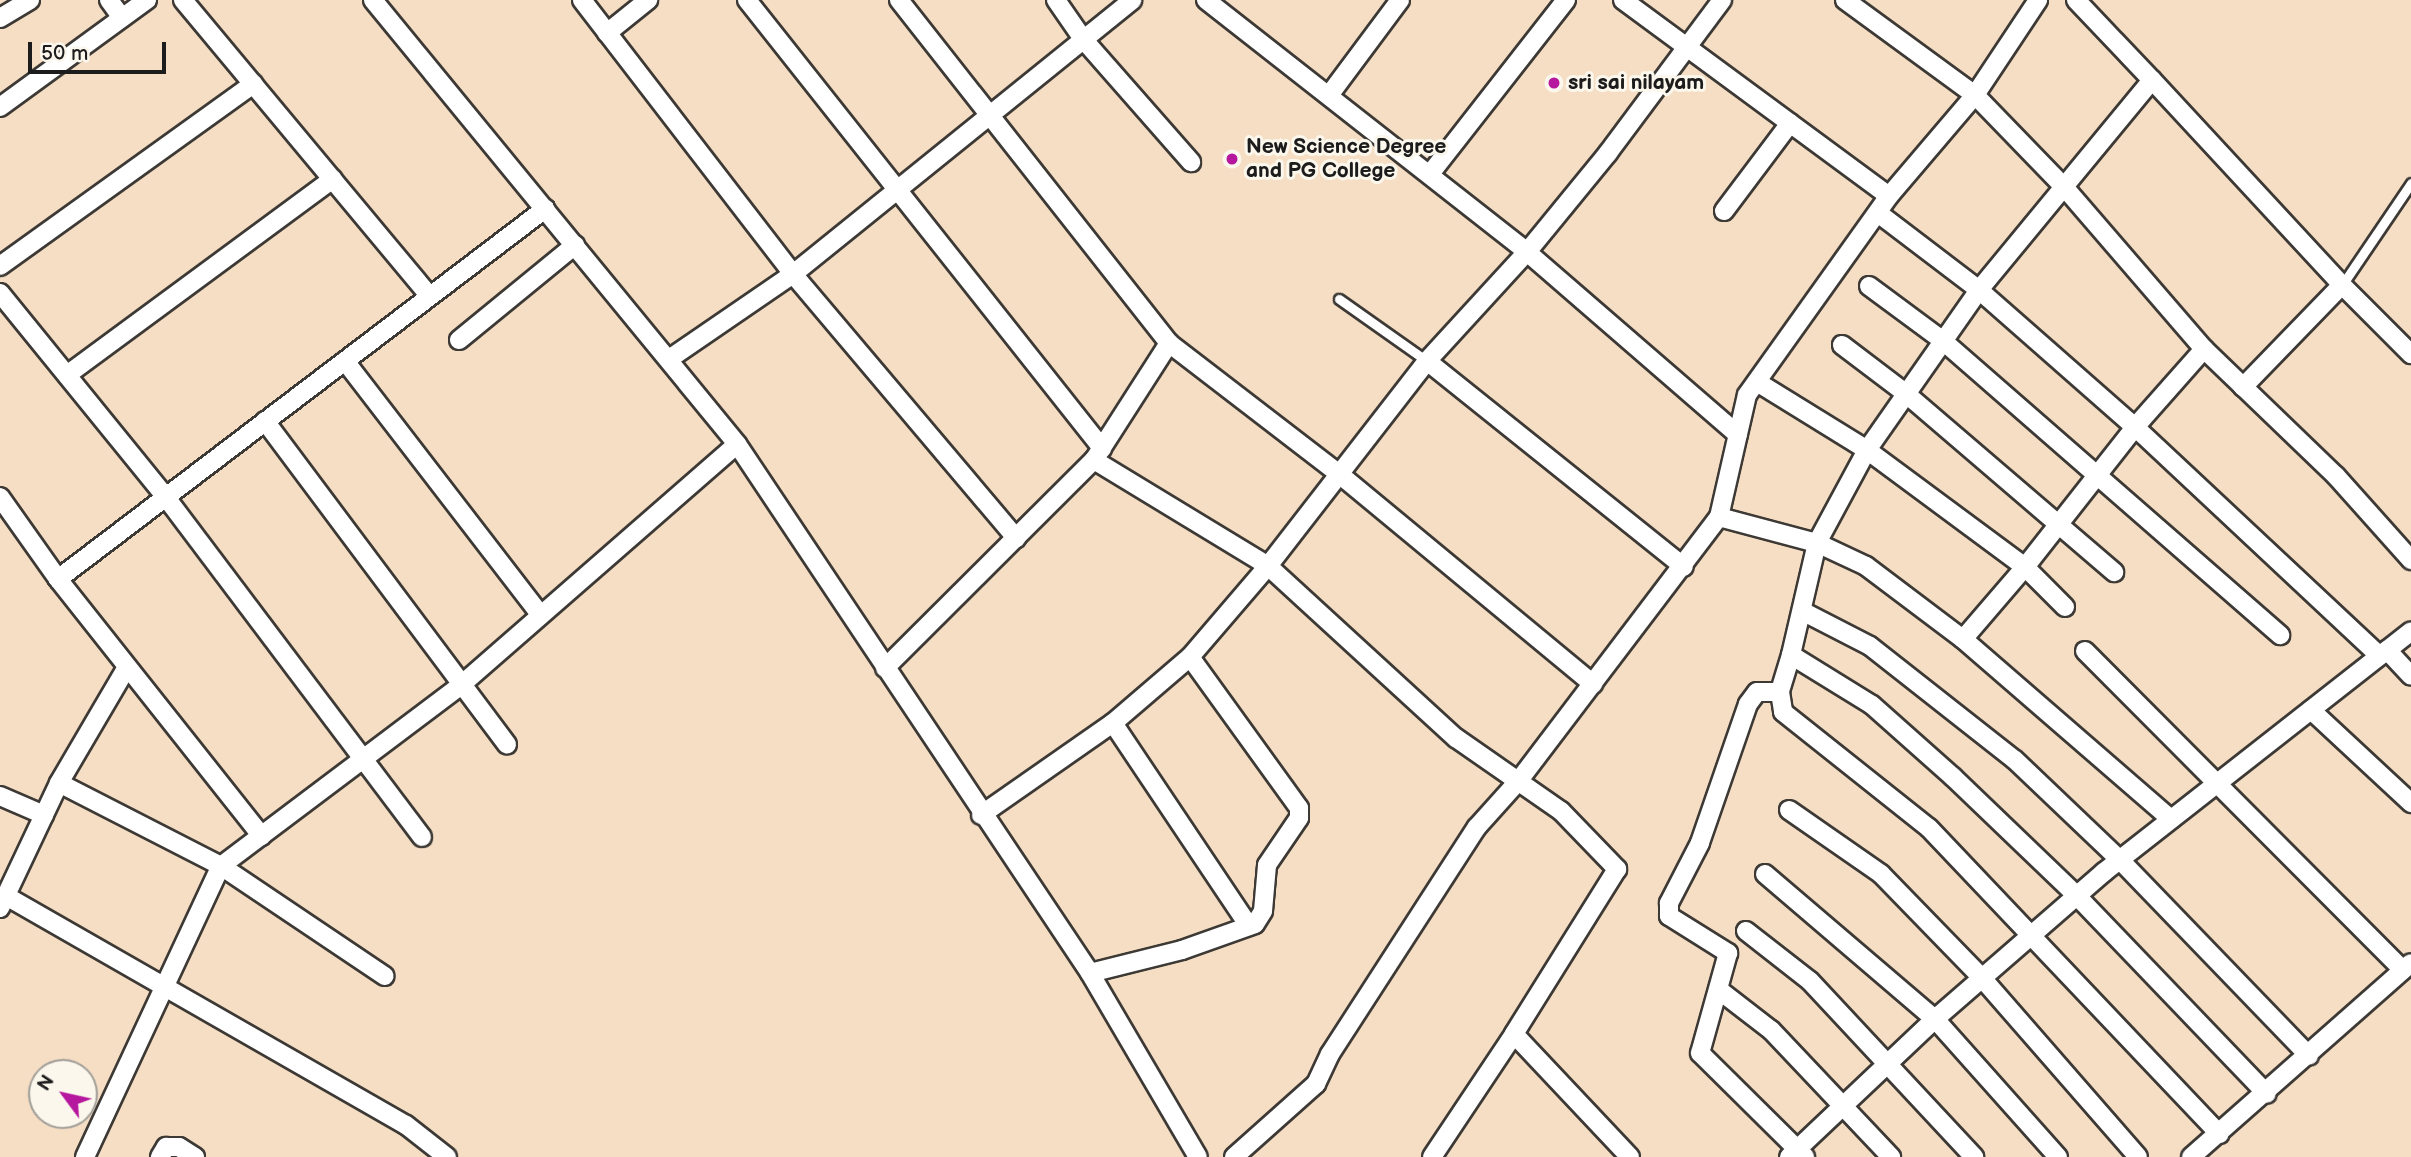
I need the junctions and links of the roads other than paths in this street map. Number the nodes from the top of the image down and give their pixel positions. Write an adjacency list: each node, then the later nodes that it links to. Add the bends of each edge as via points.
1 (30, 0): 20 (street)
2 (109, 0): 21 (street)
3 (147, 0): 21 (street)
4 (183, 0): 26 (street)
5 (373, 0): 39 (street)
6 (582, 0): 22 (street)
7 (648, 0): 22 (street)
8 (747, 0): 37 (street)
9 (899, 0): 30 (street)
10 (1056, 0): 23 (street)
11 (1132, 0): 23 (street)
12 (1206, 0): 27 (street)
13 (1400, 0): 27 (street)
14 (1566, 0): 33 (street)
15 (1623, 0): 24 (street)
16 (1722, 0): 24 (street)
17 (1844, 0): 28 (street)
18 (2038, 0): 28 (street)
19 (2076, 0): 25 (street)
20 (0, 18)
21 (122, 18): 29 (street)
22 (607, 33): 45 (street)
23 (1083, 39): 30 (street); 32 (street)
24 (1686, 46): 31 (street); 43 (street, via 1608,153)
25 (2152, 80): 36 (street); 46 (street)
26 (253, 84): 34 (street); 44 (street)
27 (1330, 94): 33 (street)
28 (1975, 95): 36 (street); 38 (street)
29 (0, 107)
30 (988, 116): 37 (street); 54 (street)
31 (1790, 123): 38 (street); 40 (street)
32 (1192, 162)
33 (1430, 174): 43 (street)
34 (333, 179): 50 (street); 61 (street)
35 (2411, 183): 46 (lane)
36 (2065, 188): 48 (street); 56 (street)
37 (895, 191): 45 (street); 70 (street)
38 (1889, 195): 41 (street)
39 (545, 209): 42 (street); 50 (street)
40 (1724, 211)
41 (1878, 213): 48 (street); 62 (street)
42 (575, 245): 52 (street); 58 (street)
43 (1527, 252): 59 (street); 67 (street)
44 (0, 266)
45 (793, 274): 58 (street); 77 (street)
46 (2342, 285): 57 (street); 63 (street)
47 (1869, 286): 53 (street)
48 (1979, 290): 53 (street); 66 (street)
49 (0, 293): 61 (street)
50 (429, 295): 60 (street)
51 (1339, 299): 59 (lane)
52 (459, 340)
53 (1942, 340): 64 (street); 72 (street)
54 (1169, 343): 70 (street); 71 (street)
55 (1842, 345): 64 (street)
56 (2204, 349): 63 (street); 66 (street)
57 (2411, 354)
58 (669, 359): 68 (street)
59 (1427, 360): 71 (street); 81 (street)
60 (345, 361): 65 (street); 87 (street)
61 (66, 375): 73 (street)
62 (1756, 382): 67 (street, via 1747,395); 69 (street)
63 (2243, 387): 79 (street, via 2336,476)
64 (1904, 391): 69 (street); 76 (street)
65 (265, 421): 73 (street); 99 (street)
66 (2135, 427): 72 (street); 92 (street)
67 (1738, 435): 75 (street)
68 (737, 444): 87 (street); 96 (street)
69 (1867, 450): 78 (street); 82 (street)
70 (1098, 454): 77 (street); 80 (street)
71 (1338, 473): 80 (street); 98 (street)
72 (2095, 477): 76 (street); 89 (street)
73 (165, 496): 84 (street); 104 (street)
74 (0, 497): 84 (street)
75 (1719, 517): 78 (street); 81 (street)
76 (2061, 522): 82 (street); 83 (street)
77 (1016, 538): 96 (street)
78 (1817, 543): 86 (street); 90 (street, via 1866,566)
79 (2411, 559)
80 (1268, 566): 94 (street); 105 (street, via 1456,738)
81 (1684, 567): 98 (street)
82 (2025, 567): 85 (street); 90 (street)
83 (2114, 572)
84 (58, 579): 95 (street)
85 (2065, 607)
86 (1802, 611): 93 (street); 116 (street, via 1870,646 1935,696 2015,760)
87 (540, 614): 99 (street)
88 (2411, 631): 92 (street)
89 (2280, 635)
90 (1963, 639): 113 (street)
91 (2085, 651): 107 (street)
92 (2384, 653): 97 (street); 101 (street)
93 (1791, 655): 100 (street); 119 (street, via 1872,705)
94 (1190, 657): 102 (street); 121 (street, via 1299,808 1295,825 1266,865 1261,918)
95 (127, 667): 106 (street); 114 (street)
96 (885, 668): 112 (street)
97 (2411, 676)
98 (1593, 684): 105 (street)
99 (461, 685): 103 (street); 104 (street)
100 (1780, 692): 123 (street, via 1783,712 1929,828); 129 (street, via 1757,691 1748,704 1700,843 1669,903 1669,916 1678,926 1727,949 1728,964)
101 (2311, 710): 107 (street); 109 (street)
102 (1112, 723): 112 (street); 121 (street)
103 (507, 745)
104 (367, 761): 114 (street); 115 (street)
105 (1520, 779): 131 (street, via 1561,811 1617,869); 144 (street, via 1478,827 1316,1084)
106 (59, 783): 111 (street); 117 (street)
107 (2215, 785): 113 (street); 124 (street)
108 (0, 796): 111 (street)
109 (2411, 803)
110 (1789, 810): 127 (street, via 1881,874)
111 (44, 815): 120 (street)
112 (981, 815): 125 (street)
113 (2171, 819): 116 (street)
114 (262, 836): 117 (street)
115 (422, 837)
116 (2120, 860): 119 (street); 132 (street)
117 (221, 866): 126 (street); 128 (street)
118 (1765, 874): 130 (street)
119 (2077, 896): 123 (street); 134 (street)
120 (3, 902): 128 (street)
121 (1249, 926): 125 (street, via 1182,950)
122 (1746, 931): 133 (street, via 1810,981)
123 (2028, 938): 127 (street); 136 (street)
124 (2407, 967): 132 (street)
125 (1090, 973): 143 (street)
126 (385, 976)
127 (1982, 978): 130 (street); 149 (street)
128 (165, 984): 139 (street); 142 (street, via 406,1125)
129 (1719, 990): 135 (street, via 1771,1030); 137 (street, via 1699,1053)
130 (1935, 1019): 133 (street); 148 (street)
131 (1514, 1034): 138 (street); 145 (street)
132 (2309, 1056): 134 (street)
133 (1889, 1061): 135 (street); 147 (street)
134 (2267, 1094): 136 (street)
135 (1844, 1103): 137 (street); 146 (street)
136 (2219, 1134): 150 (street)
137 (1797, 1154)
138 (1436, 1155)
139 (85, 1157)
140 (160, 1157): 141 (street, via 166,1147 179,1147)
141 (195, 1157)
142 (447, 1157)
143 (1198, 1157)
144 (1234, 1157)
145 (1630, 1157)
146 (1891, 1157)
147 (1974, 1157)
148 (2058, 1157)
149 (2138, 1157)
150 (2190, 1157)

